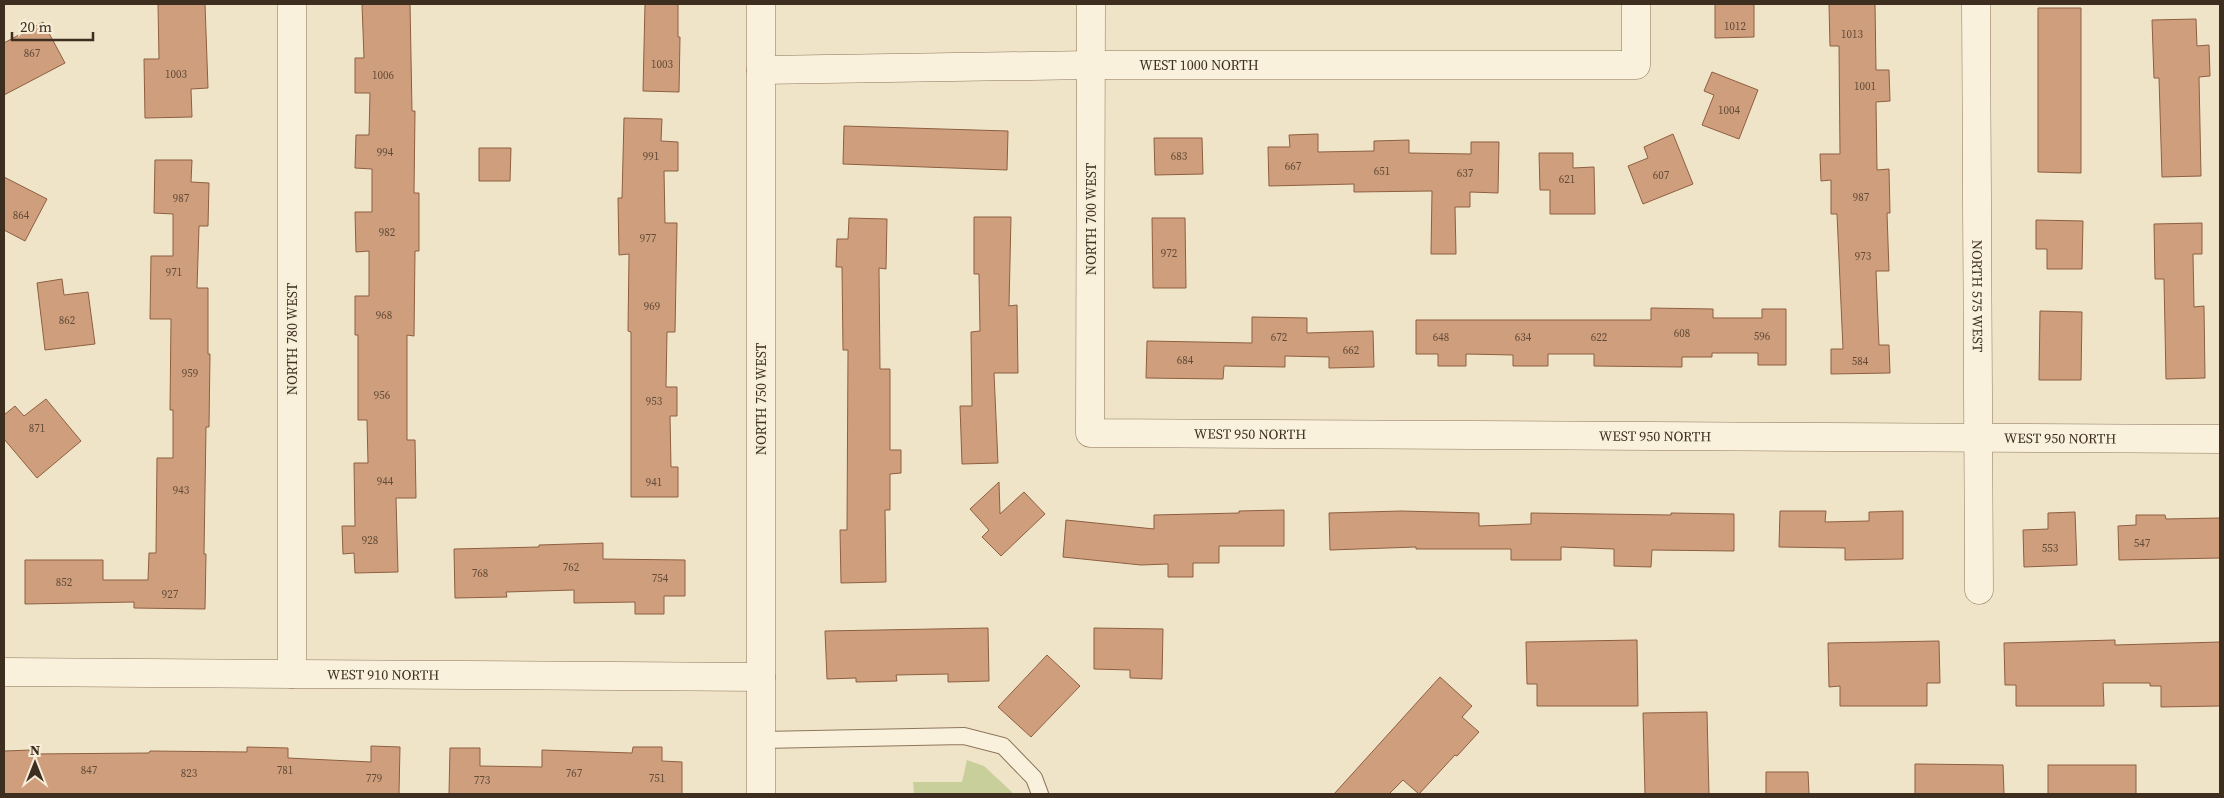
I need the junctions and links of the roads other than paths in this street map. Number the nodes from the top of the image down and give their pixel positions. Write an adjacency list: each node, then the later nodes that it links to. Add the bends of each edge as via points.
1 (292, 4): 13 (street, NORTH 780 WEST)
2 (761, 4): 7 (street, NORTH 750 WEST)
3 (1091, 4): 6 (street, NORTH 700 WEST)
4 (1636, 4): 6 (street, WEST 1000 NORTH, via 1636,65)
5 (1976, 4): 9 (street, NORTH 575 WEST)
6 (1091, 65): 7 (street, WEST 1000 NORTH); 8 (street, NORTH 700 WEST)
7 (761, 70): 14 (street, NORTH 750 WEST)
8 (1090, 433): 9 (street, WEST 950 NORTH)
9 (1978, 438): 10 (street, WEST 950 NORTH); 11 (street, NORTH 575 WEST)
10 (2220, 439)
11 (1979, 590)
12 (4, 672): 13 (street, WEST 910 NORTH)
13 (292, 674): 14 (street, WEST 910 NORTH)
14 (762, 677): 15 (street, NORTH 750 WEST)
15 (760, 740): 16 (street, NORTH 750 WEST); 17 (lane, via 964,736 1003,746 1034,778)
16 (760, 794)
17 (1040, 794)

